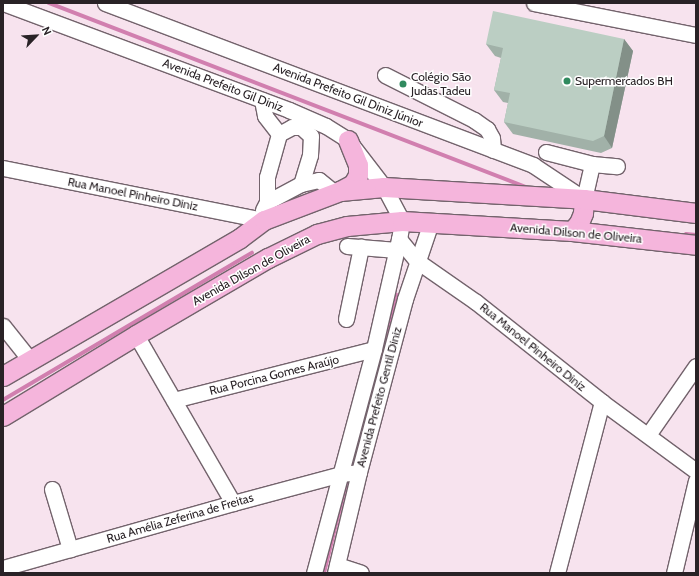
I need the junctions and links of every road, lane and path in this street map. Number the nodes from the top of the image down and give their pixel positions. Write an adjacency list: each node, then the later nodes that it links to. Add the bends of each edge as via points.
1 (3, 3): 6 (street, Avenida Prefeito Gil Diniz)
2 (105, 3): 9 (street, Avenida Prefeito Gil Diniz Júnior)
3 (534, 3): 4 (street)
4 (696, 34)
5 (385, 75): 9 (street, via 487,129 492,138)
6 (262, 100): 7 (street, via 265,116); 8 (street, Avenida Prefeito Gil Diniz, via 326,126)
7 (279, 134): 14 (street, via 292,127 301,127 311,136 310,155); 18 (street, via 267,177)
8 (348, 140): 15 (street, Avenida Prefeito Gil Diniz); 16 (main road, via 358,165 358,176 353,184)
9 (493, 150): 17 (street, Avenida Prefeito Gil Diniz Júnior, via 533,165)
10 (546, 152): 11 (street)
11 (592, 164): 12 (street); 17 (street)
12 (618, 166)
13 (3, 168): 20 (street, Rua Manoel Pinheiro Diniz)
14 (301, 184): 16 (street, via 319,180); 18 (street)
15 (384, 187): 16 (main road); 17 (main road); 23 (street, Avenida Prefeito Gil Diniz)
16 (338, 192): 20 (main road)
17 (584, 199): 19 (main road); 22 (main road, via 583,213)
18 (267, 202): 20 (street)
19 (696, 213)
20 (261, 220): 30 (main road, via 240,238)
21 (431, 222): 22 (main road, Avenida Dilson de Oliveira); 23 (main road, Avenida Dilson de Oliveira); 25 (street, Avenida Prefeito Gentil Diniz)
22 (572, 231): 24 (main road, Avenida Dilson de Oliveira)
23 (400, 237): 25 (street, Avenida Prefeito Gil Diniz); 26 (street, via 354,247); 28 (main road, Avenida Dilson de Oliveira, via 347,226 317,234 268,258); 29 (street, Avenida Prefeito Gentil Diniz)
24 (696, 245)
25 (417, 261): 34 (street, Rua Manoel Pinheiro Diniz, via 476,302); 38 (street, Avenida Prefeito Gentil Diniz)
26 (346, 319)
27 (3, 326): 30 (street)
28 (136, 335): 33 (street); 35 (main road, Avenida Dilson de Oliveira)
29 (374, 349): 33 (street, Rua Porcina Gomes Araújo); 39 (street, Avenida Prefeito Gentil Diniz)
30 (30, 360): 32 (main road)
31 (696, 366): 36 (street)
32 (3, 376)
33 (174, 400): 42 (street)
34 (602, 402): 36 (street, Rua Manoel Pinheiro Diniz); 48 (street)
35 (3, 416)
36 (648, 435): 37 (street, Rua Manoel Pinheiro Diniz)
37 (696, 471)
38 (359, 472): 39 (street, Rua Amélia Zeferina de Freitas); 45 (street, Avenida Prefeito Gentil Diniz)
39 (341, 474): 42 (street, Rua Amélia Zeferina de Freitas); 46 (street, Avenida Prefeito Gentil Diniz)
40 (696, 481): 49 (street)
41 (52, 489): 43 (street)
42 (233, 503): 43 (street, Rua Amélia Zeferina de Freitas)
43 (70, 549): 44 (street, Rua Amélia Zeferina de Freitas)
44 (4, 566)
45 (336, 569): 47 (street)
46 (314, 573)
47 (361, 573)
48 (557, 573)
49 (674, 573)

